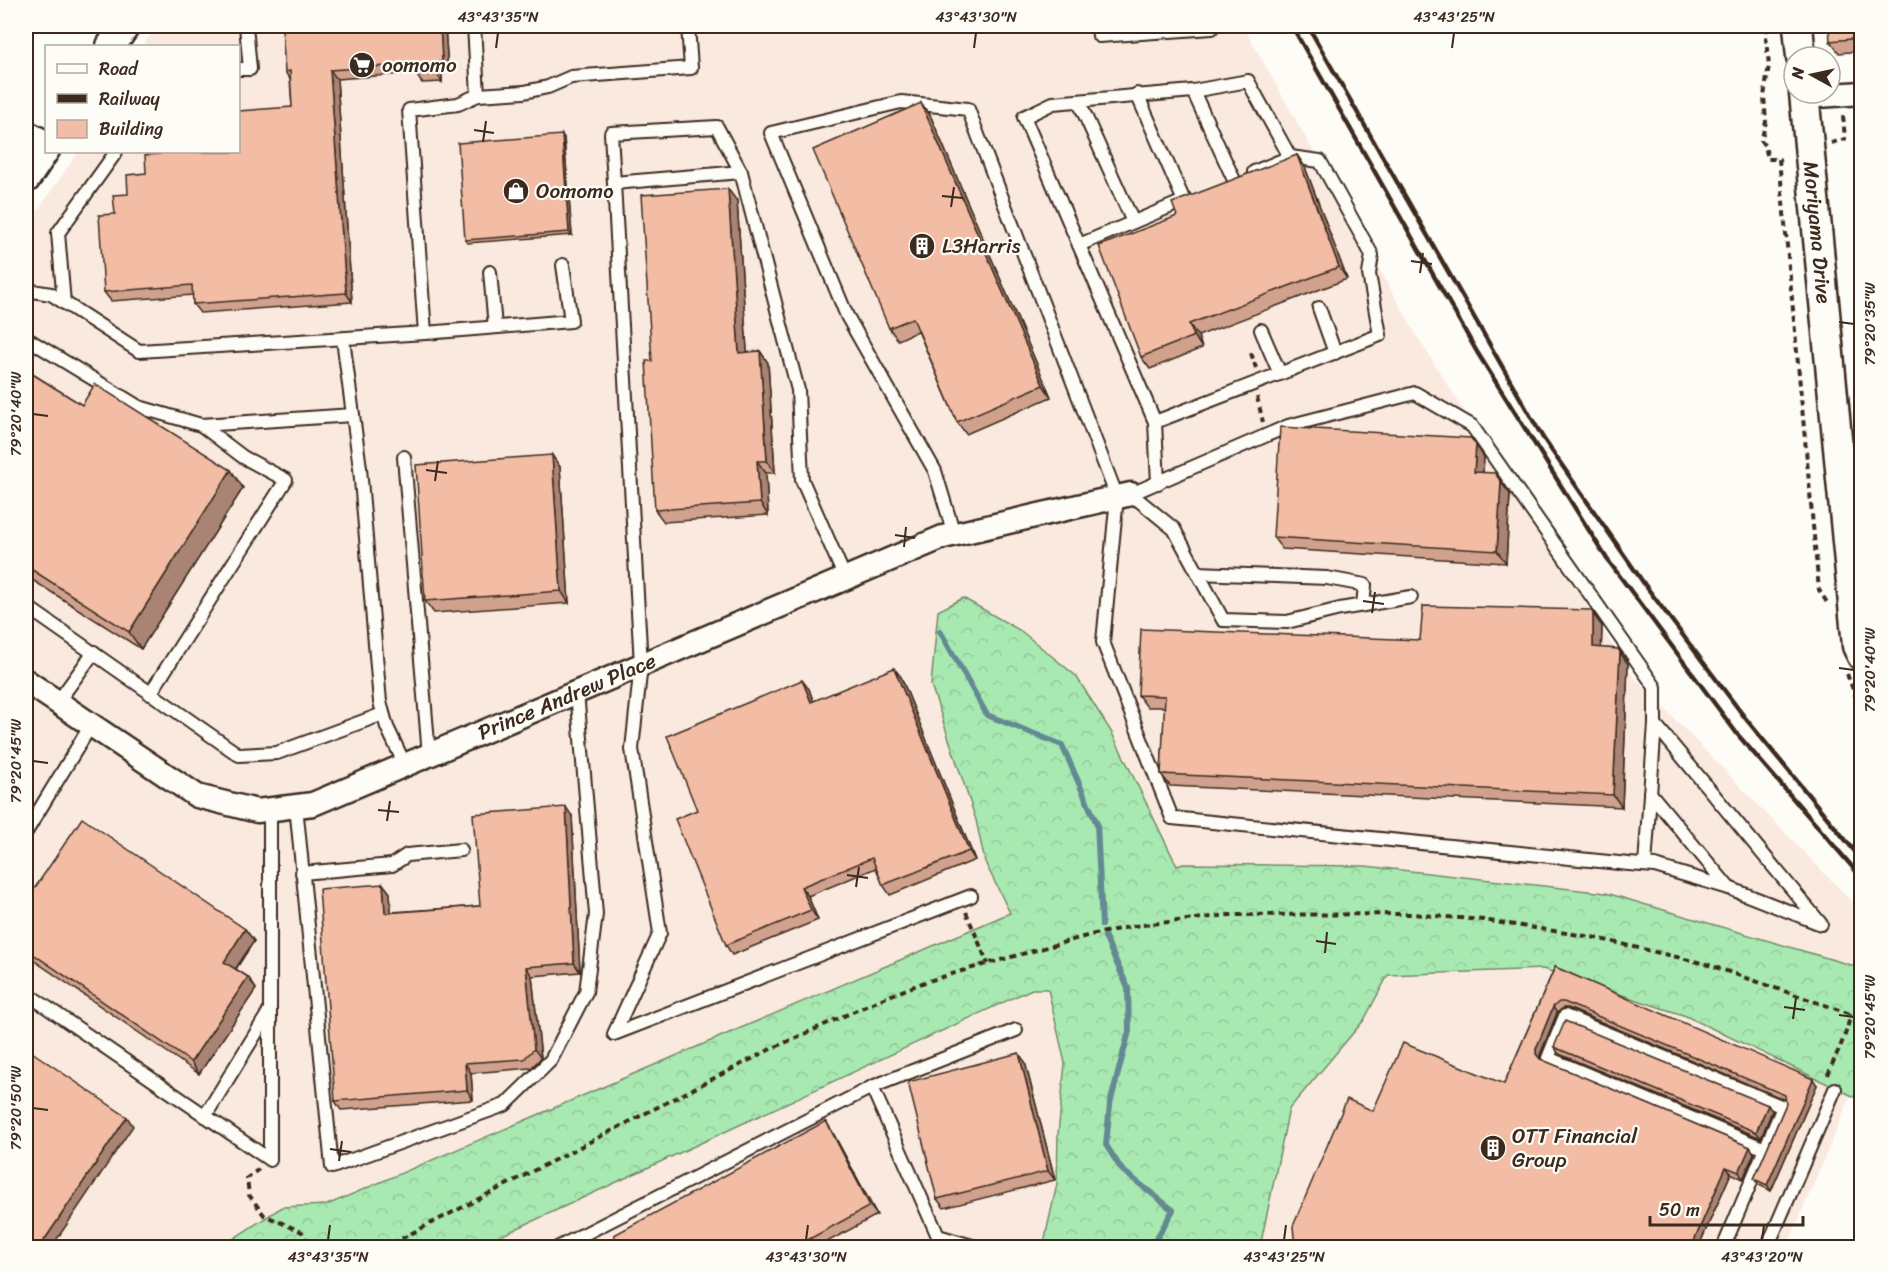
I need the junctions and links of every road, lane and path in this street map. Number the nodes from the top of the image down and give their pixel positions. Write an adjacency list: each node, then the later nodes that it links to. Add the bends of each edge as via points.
1 (125, 26): 9 (street)
2 (246, 26): 11 (lane, via 250,69)
3 (474, 26): 16 (lane)
4 (688, 26): 16 (lane, via 692,68 571,77 524,92)
5 (1098, 26): 6 (lane, via 1099,36)
6 (1211, 26)
7 (1767, 26): 53 (path, via 1766,122 1761,141 1768,159 1779,159 1819,590)
8 (1798, 26): 10 (street)
9 (112, 45)
10 (1800, 45)
11 (240, 69)
12 (1193, 91): 14 (lane); 23 (lane, via 1248,81); 23 (lane, via 1229,182)
13 (1862, 93): 15 (street)
14 (1137, 94): 17 (lane); 27 (lane, via 1189,199)
15 (1842, 94)
16 (478, 95): 36 (lane, via 458,104 408,110)
17 (1079, 102): 27 (lane); 28 (lane, via 1053,103 1024,117)
18 (1805, 105): 55 (street, Moriyama Drive)
19 (26, 132): 20 (street)
20 (45, 142)
21 (45, 150): 25 (street)
22 (115, 153): 32 (lane, via 58,233)
23 (1290, 157): 39 (lane, via 1320,161 1372,255 1369,274 1380,335)
24 (741, 172): 26 (lane); 26 (lane, via 717,127 611,134); 49 (lane, via 798,390 802,480)
25 (26, 178)
26 (614, 183): 56 (lane)
27 (1133, 222): 28 (lane)
28 (1079, 244): 42 (lane)
29 (563, 265): 34 (lane, via 571,321)
30 (490, 272): 34 (lane)
31 (26, 290): 32 (lane, via 51,294)
32 (64, 303): 38 (lane, via 139,351)
33 (1319, 308): 39 (lane)
34 (495, 327): 36 (lane)
35 (1261, 330): 40 (lane)
36 (425, 333): 38 (lane)
37 (26, 338): 43 (lane, via 139,407)
38 (343, 339): 41 (lane)
39 (1335, 353): 40 (lane)
40 (1280, 374): 42 (lane)
41 (353, 415): 43 (lane); 62 (lane)
42 (1155, 422): 45 (lane)
43 (201, 425): 59 (lane, via 243,457 286,480)
44 (404, 457): 65 (lane)
45 (1158, 483): 46 (lane); 63 (lane, via 1288,426 1415,393 1472,426 1655,687)
46 (1124, 496): 47 (street, Prince Andrew Place); 47 (lane, via 968,109 901,102 771,133 847,316 935,471); 48 (lane, via 1174,529); 72 (lane, via 1103,642 1172,818)
47 (954, 534): 49 (street, Prince Andrew Place)
48 (1198, 573): 51 (lane, via 1327,578 1365,585); 51 (lane, via 1223,620 1287,621)
49 (845, 578): 56 (street, Prince Andrew Place)
50 (1412, 597): 51 (lane)
51 (1363, 605)
52 (26, 606): 54 (lane)
53 (1833, 610)
54 (94, 652): 59 (lane); 60 (lane)
55 (1857, 655): 61 (path)
56 (641, 665): 58 (street, Prince Andrew Place); 75 (lane, via 632,749 660,933 614,1034)
57 (26, 681): 60 (street, Prince Andrew Place)
58 (577, 692): 65 (street, Prince Andrew Place); 73 (lane, via 596,914 586,992 551,1060 505,1105 332,1167)
59 (150, 694): 62 (lane, via 239,755 277,753)
60 (57, 703): 64 (street, Prince Andrew Place)
61 (1862, 713)
62 (383, 714): 66 (lane)
63 (1655, 724): 67 (lane); 74 (lane, via 1821,924)
64 (91, 725): 69 (street, Prince Andrew Place, via 197,796 257,811); 70 (lane)
65 (429, 755): 66 (street, Prince Andrew Place)
66 (405, 765): 68 (street, Prince Andrew Place, via 314,804)
67 (1650, 793): 72 (lane); 74 (lane)
68 (296, 806): 69 (street, Prince Andrew Place); 73 (lane)
69 (270, 809): 78 (lane)
70 (26, 832)
71 (461, 850): 73 (lane, via 408,855 392,865)
72 (1645, 865): 74 (lane)
73 (302, 873)
74 (1729, 888)
75 (966, 898): 76 (path)
76 (988, 964): 79 (path, via 1142,924 1229,915 1438,915 1620,943 1724,969); 90 (path, via 895,993 778,1046)
77 (26, 993): 85 (lane)
78 (270, 1011): 85 (lane); 87 (lane)
79 (1850, 1014): 80 (path); 82 (path, via 1849,1027)
80 (1862, 1018)
81 (1016, 1030): 83 (lane)
82 (1834, 1057)
83 (872, 1087): 88 (lane); 93 (lane, via 938,1236)
84 (1835, 1089): 95 (lane)
85 (205, 1116): 87 (lane)
86 (1765, 1149): 86 (lane, via 1548,1058 1565,1016 1783,1107); 94 (lane)
87 (270, 1160): 89 (path, via 247,1178 249,1195 264,1215 302,1232)
88 (580, 1236): 91 (lane); 92 (lane)
89 (311, 1248)
90 (383, 1248)
91 (557, 1248)
92 (586, 1248)
93 (979, 1248)
94 (1723, 1248)
95 (1767, 1248)

